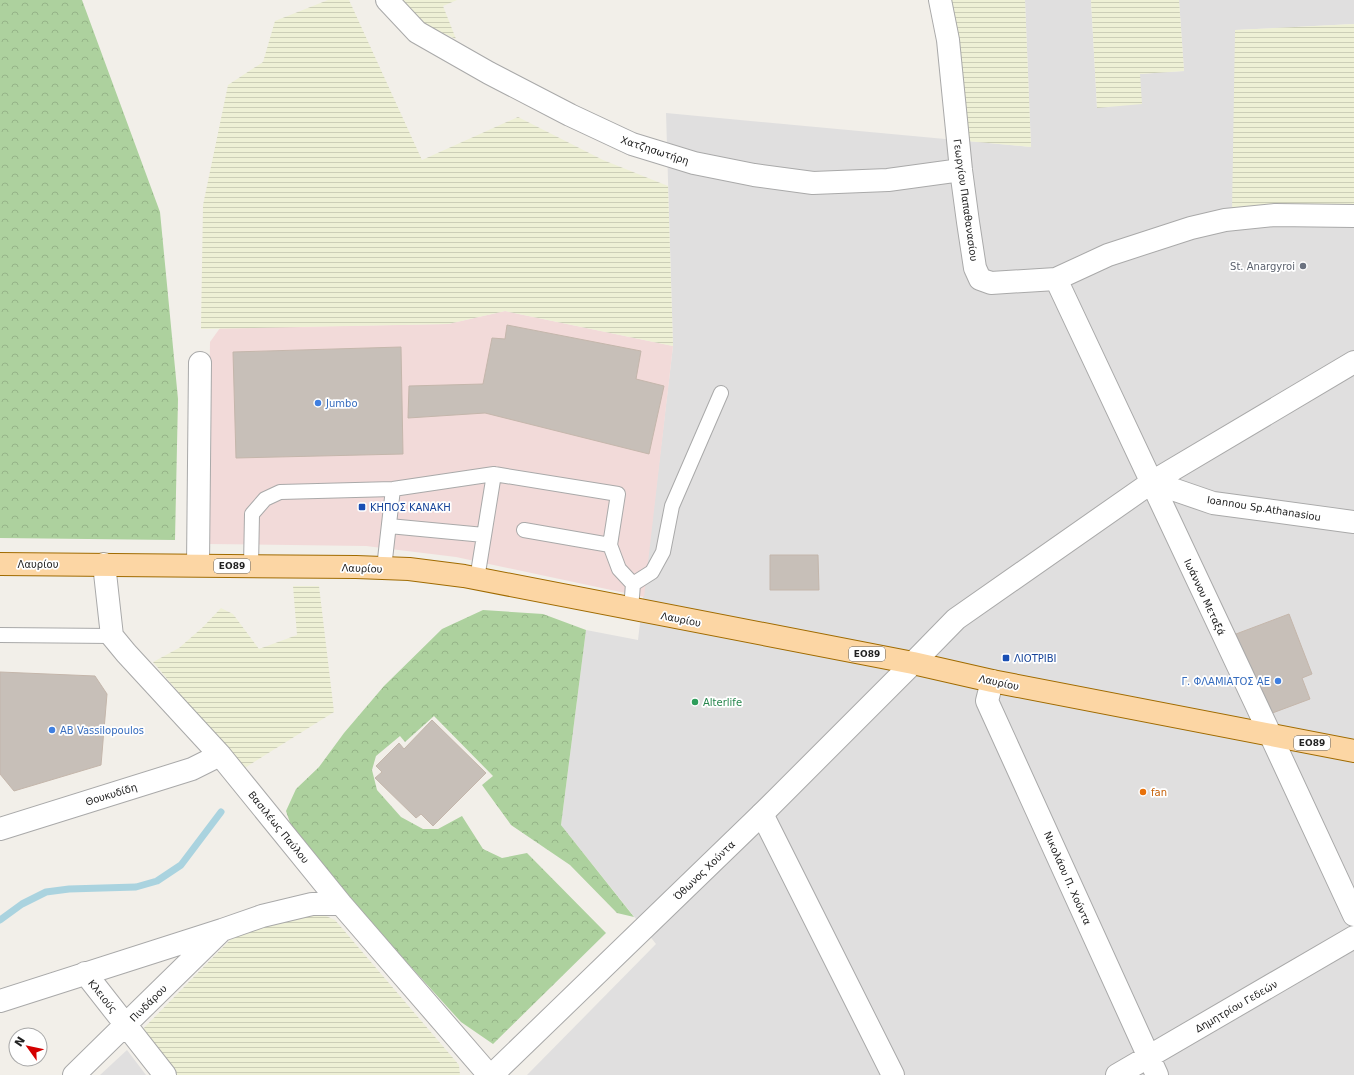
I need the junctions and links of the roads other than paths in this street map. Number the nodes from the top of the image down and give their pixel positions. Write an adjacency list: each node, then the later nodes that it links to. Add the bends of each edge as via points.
1 (388, 0): 3 (street, Χατζησωτήρη, via 417,32 570,116 632,144 694,163 813,183 888,180)
2 (940, 0): 3 (street, Γεωργίου Παπαθανασίου, via 948,40)
3 (961, 170): 5 (street, Γεωργίου Παπαθανασίου, via 975,268 980,280 991,283)
4 (1354, 216): 5 (street, Γεωργίου Παπαθανασίου, via 1275,215 1225,220 1191,228 1108,255)
5 (1056, 279): 10 (street, Ιωάννου Μεταξά)
6 (1354, 362): 10 (street, Όθωνος Χούντα)
7 (200, 363): 19 (street)
8 (721, 393): 23 (lane, via 672,506 663,552 652,572)
9 (494, 474): 11 (lane); 15 (lane); 16 (lane, via 618,494)
10 (1152, 482): 12 (street, Ioannou Sp.Athanasiou, via 1213,503); 27 (street, Όθωνος Χούντα, via 956,619); 29 (street, Ιωάννου Μεταξά)
11 (393, 489): 13 (lane); 20 (lane, via 280,492 265,499 252,514)
12 (1354, 522)
13 (389, 526): 15 (lane); 21 (lane)
14 (524, 530): 16 (lane)
15 (484, 535): 22 (lane)
16 (610, 545): 23 (lane, via 619,569)
17 (0, 564): 18 (main road, Λαυρίου / ΕΟ89)
18 (104, 564): 19 (main road, Λαυρίου / ΕΟ89); 26 (street)
19 (198, 565): 20 (main road, Λαυρίου / ΕΟ89)
20 (251, 566): 21 (main road, Λαυρίου / ΕΟ89)
21 (384, 568): 22 (main road, Λαυρίου / ΕΟ89)
22 (477, 579): 24 (main road, Λαυρίου / ΕΟ89)
23 (633, 584): 24 (lane)
24 (631, 609): 27 (main road, Λαυρίου / ΕΟ89)
25 (0, 635): 26 (lane)
26 (112, 636): 31 (street, Βασιλέως Παύλου)
27 (913, 663): 28 (main road, Λαυρίου / ΕΟ89); 32 (street, Όθωνος Χούντα)
28 (992, 680): 29 (main road, Λαυρίου / ΕΟ89); 41 (street, Νικολάου Π. Χούντα, via 987,701)
29 (1270, 734): 30 (main road, Λαυρίου / ΕΟ89); 35 (street, Ιωάννου Μεταξά)
30 (1354, 751)
31 (220, 755): 33 (street, Θουκυδίδη, via 192,769); 34 (street, Βασιλέως Παύλου)
32 (762, 814): 44 (street, Όθωνος Χούντα); 45 (street)
33 (0, 829)
34 (341, 904): 36 (street, via 312,904 262,916); 44 (street, Βασιλέως Παύλου)
35 (1354, 915)
36 (222, 930): 38 (street); 40 (street, Πινδάρου)
37 (1354, 937): 41 (street, Δημητρίου Γεδεών)
38 (85, 973): 39 (street); 40 (street, Κλειούς)
39 (0, 1001)
40 (126, 1025): 42 (street, Πινδάρου); 43 (street, Κλειούς)
41 (1153, 1066): 46 (street, Δημητρίου Γεδεών)
42 (74, 1075)
43 (165, 1075)
44 (490, 1075)
45 (893, 1075)
46 (1117, 1075)

